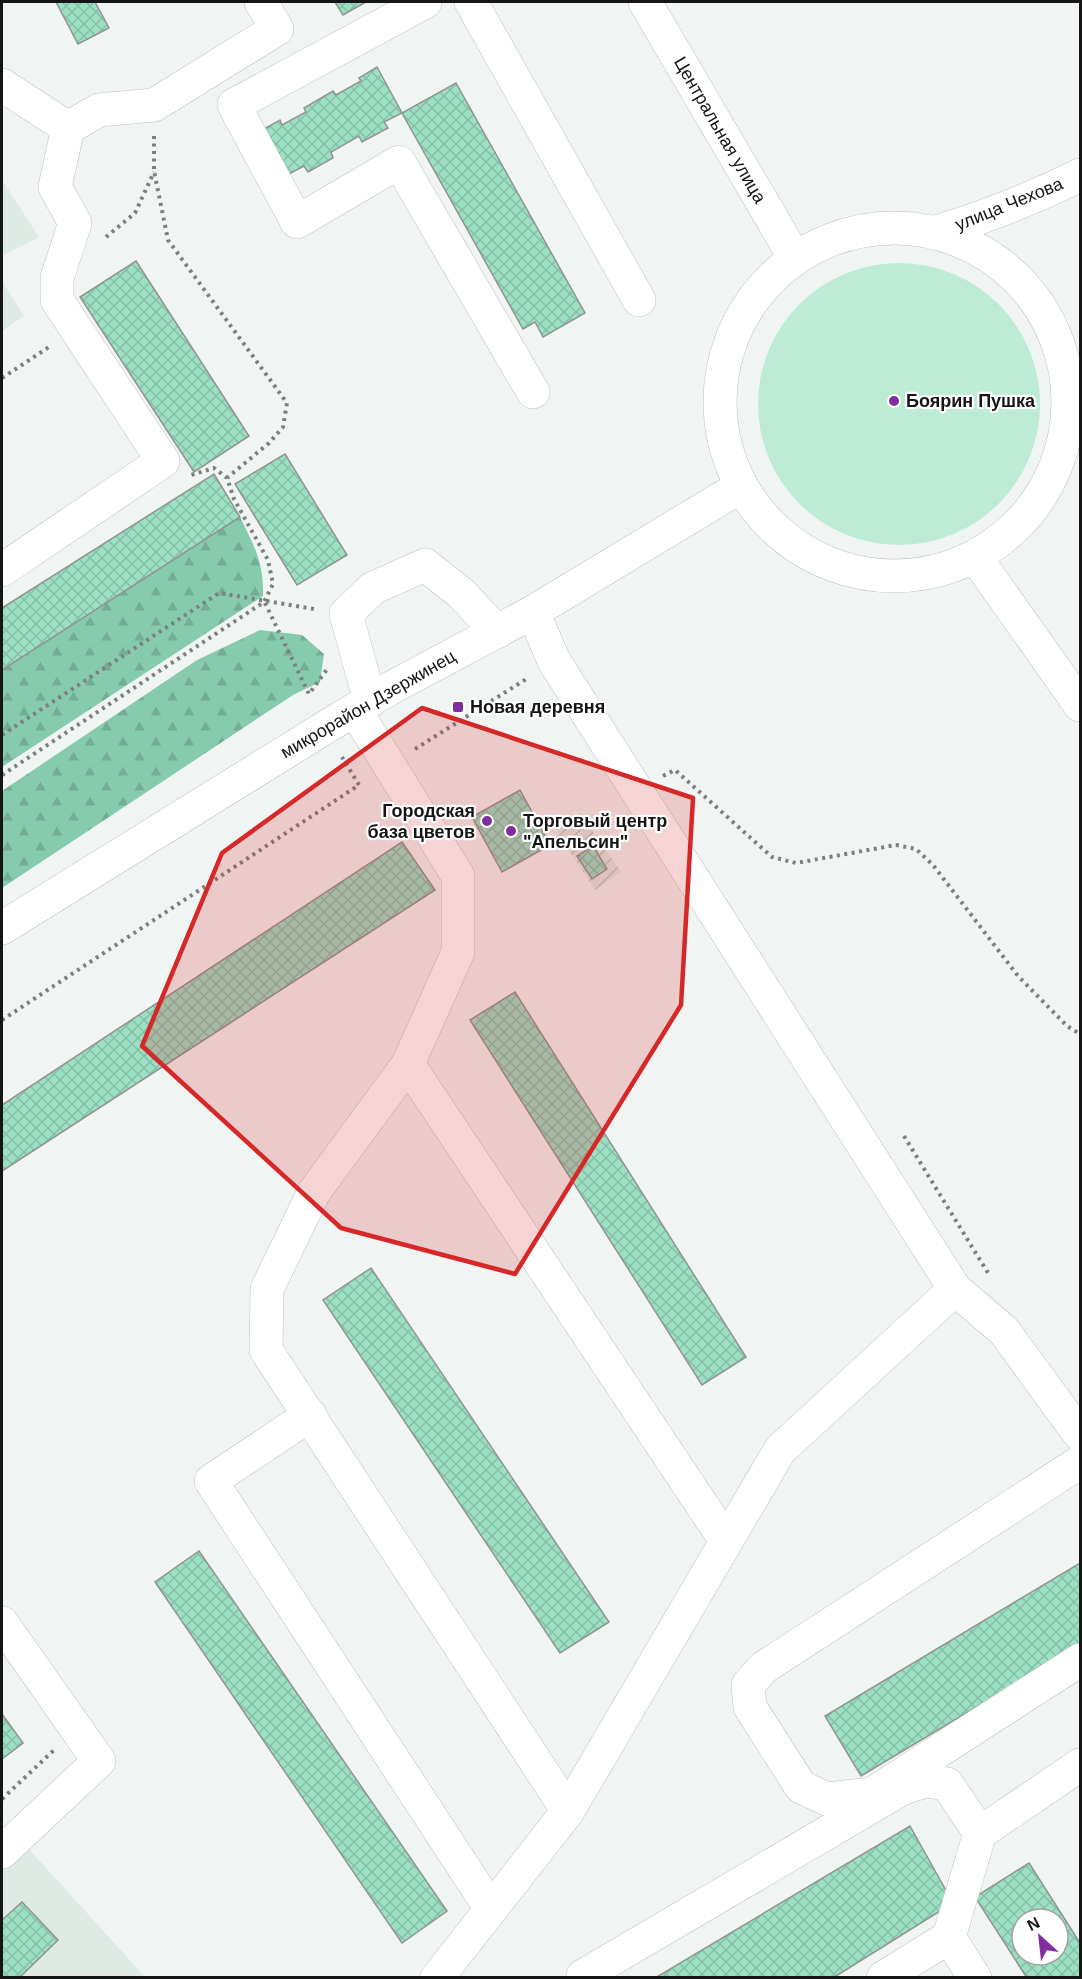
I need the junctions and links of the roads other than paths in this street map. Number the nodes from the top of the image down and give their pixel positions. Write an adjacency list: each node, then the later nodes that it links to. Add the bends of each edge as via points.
1 (261, 2): 6 (main road, via 277,30 154,105 99,110)
2 (425, 2): 12 (main road, via 234,105 297,222 399,162)
3 (471, 2): 10 (main road)
4 (645, 2): 9 (main road, Центральная улица)
5 (2, 85): 6 (main road)
6 (68, 129): 15 (main road, via 55,187 75,223 57,278 57,300 163,462)
7 (1080, 175): 8 (main road, улица Чехова, via 985,217)
8 (936, 232): 9 (main road, via 887,227 839,236); 11 (main road, via 987,253 1029,289 1057,336)
9 (795, 258): 13 (main road, via 757,293 731,337 719,387 722,439)
10 (639, 300)
11 (1075, 382): 14 (main road, via 1062,457 1029,516)
12 (533, 392)
13 (740, 487): 14 (main road, via 783,540 843,571 911,578); 16 (main road, микрорайон Дзержинец)
14 (976, 558): 19 (main road)
15 (2, 570)
16 (533, 612): 17 (main road, микрорайон Дзержинец); 22 (main road, via 554,661)
17 (497, 632): 18 (main road, микрорайон Дзержинец); 18 (main road, via 461,593 425,565 373,588 346,614)
18 (362, 705): 20 (main road, микрорайон Дзержинец); 21 (main road, via 390,765 458,876 458,952)
19 (1080, 705)
20 (2, 928)
21 (408, 1064): 23 (main road, via 314,1192 267,1289 266,1350); 26 (main road)
22 (955, 1289): 24 (main road, via 1004,1331); 26 (main road, via 780,1450)
23 (310, 1415): 30 (main road); 33 (main road, via 211,1481)
24 (1080, 1436)
25 (1080, 1462): 28 (main road, via 763,1668 748,1685 750,1707 801,1787 827,1799 872,1794)
26 (726, 1541): 30 (main road)
27 (2, 1623): 32 (main road, via 99,1761)
28 (1080, 1660)
29 (1080, 1765): 31 (main road)
30 (568, 1811): 33 (main road)
31 (980, 1833): 34 (main road); 35 (main road, via 947,1784 926,1781 903,1788)
32 (2, 1852)
33 (491, 1909): 36 (main road)
34 (949, 1937): 37 (main road); 38 (main road)
35 (583, 1976)
36 (437, 1977)
37 (884, 1977)
38 (975, 1977)

